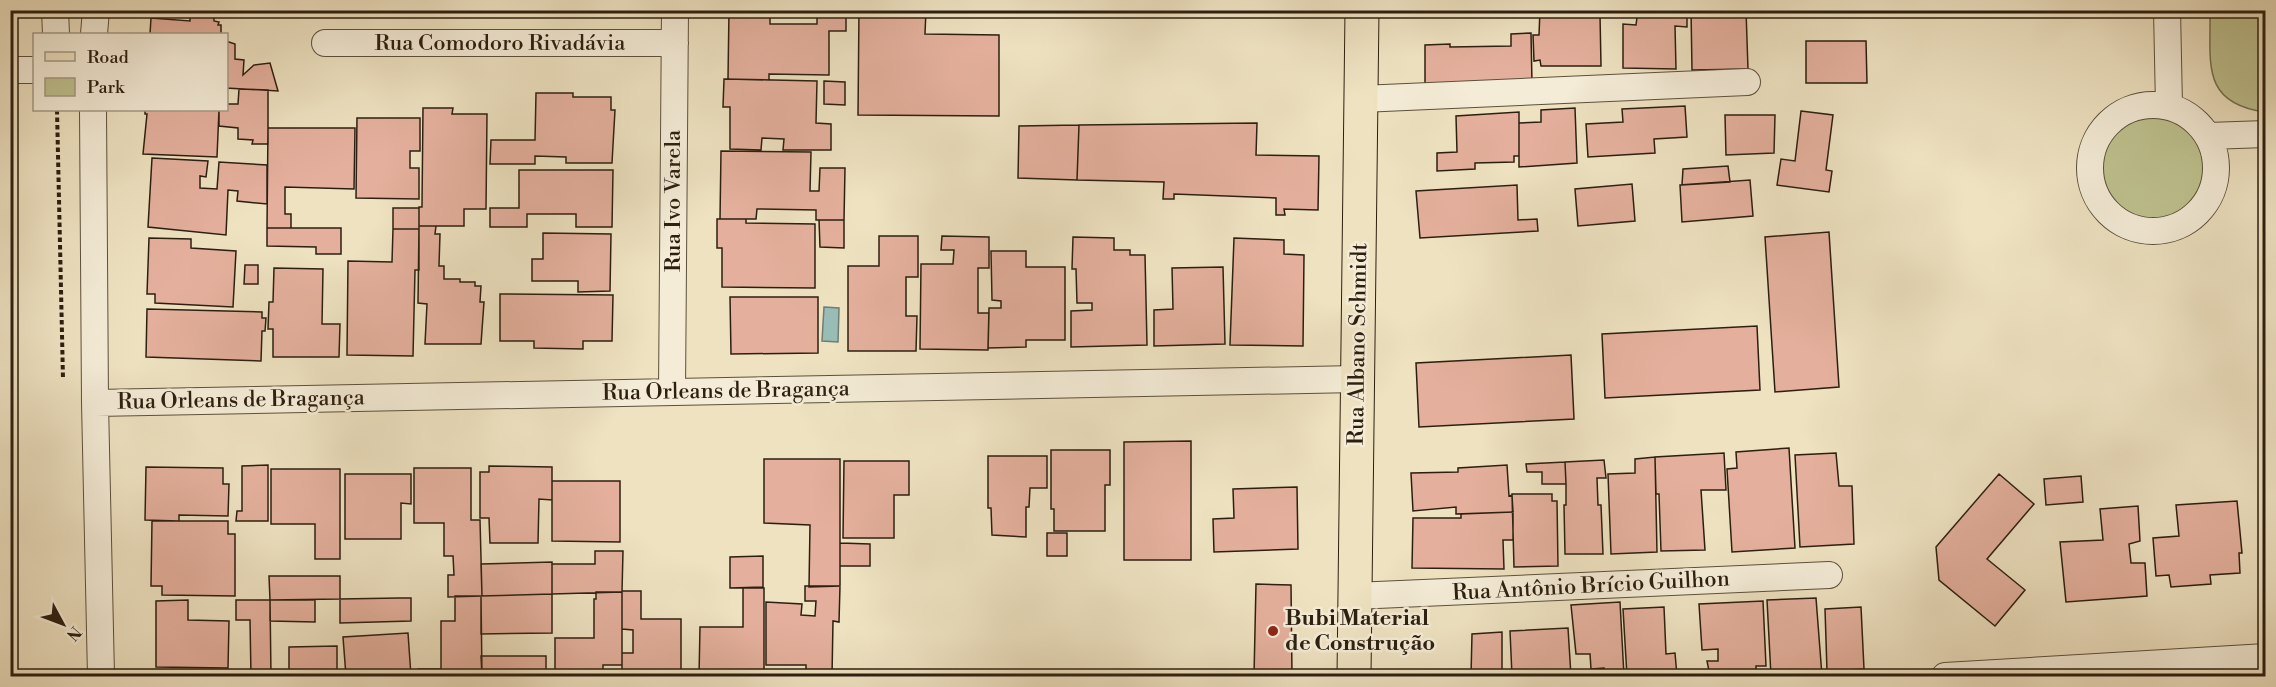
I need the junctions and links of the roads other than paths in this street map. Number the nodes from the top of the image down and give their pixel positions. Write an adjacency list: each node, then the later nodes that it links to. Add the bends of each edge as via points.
1 (56, 10): 6 (street)
2 (96, 10): 7 (street)
3 (675, 10): 9 (street, Rua Ivo Varela)
4 (1362, 10): 13 (main road, Rua Albano Schmidt)
5 (2167, 10): 14 (street)
6 (56, 33)
7 (94, 33)
8 (325, 43): 9 (street, Rua Comodoro Rivadávia)
9 (675, 43): 19 (street, Rua Ivo Varela)
10 (10, 70): 11 (street)
11 (33, 70)
12 (1747, 82): 13 (street)
13 (1361, 99): 18 (main road, Rua Albano Schmidt)
14 (2169, 106): 17 (street, via 2198,123); 17 (street, via 2148,104 2127,110 2109,122 2095,140 2089,161 2090,183 2098,203 2113,219 2132,229 2154,232 2175,228 2194,216 2208,200 2216,179 2215,157)
15 (93, 111): 20 (street)
16 (2265, 134): 17 (street)
17 (2208, 136)
18 (1358, 379): 19 (street, Rua Orleans de Bragança); 22 (main road, Rua Albano Schmidt)
19 (672, 392): 20 (street, Rua Orleans de Bragança)
20 (95, 403): 24 (street)
21 (1828, 575): 22 (street, Rua Antônio Brício Guilhon)
22 (1354, 596): 25 (main road, Rua Albano Schmidt)
23 (2265, 657): 26 (street)
24 (101, 676)
25 (1354, 676)
26 (1945, 676)

